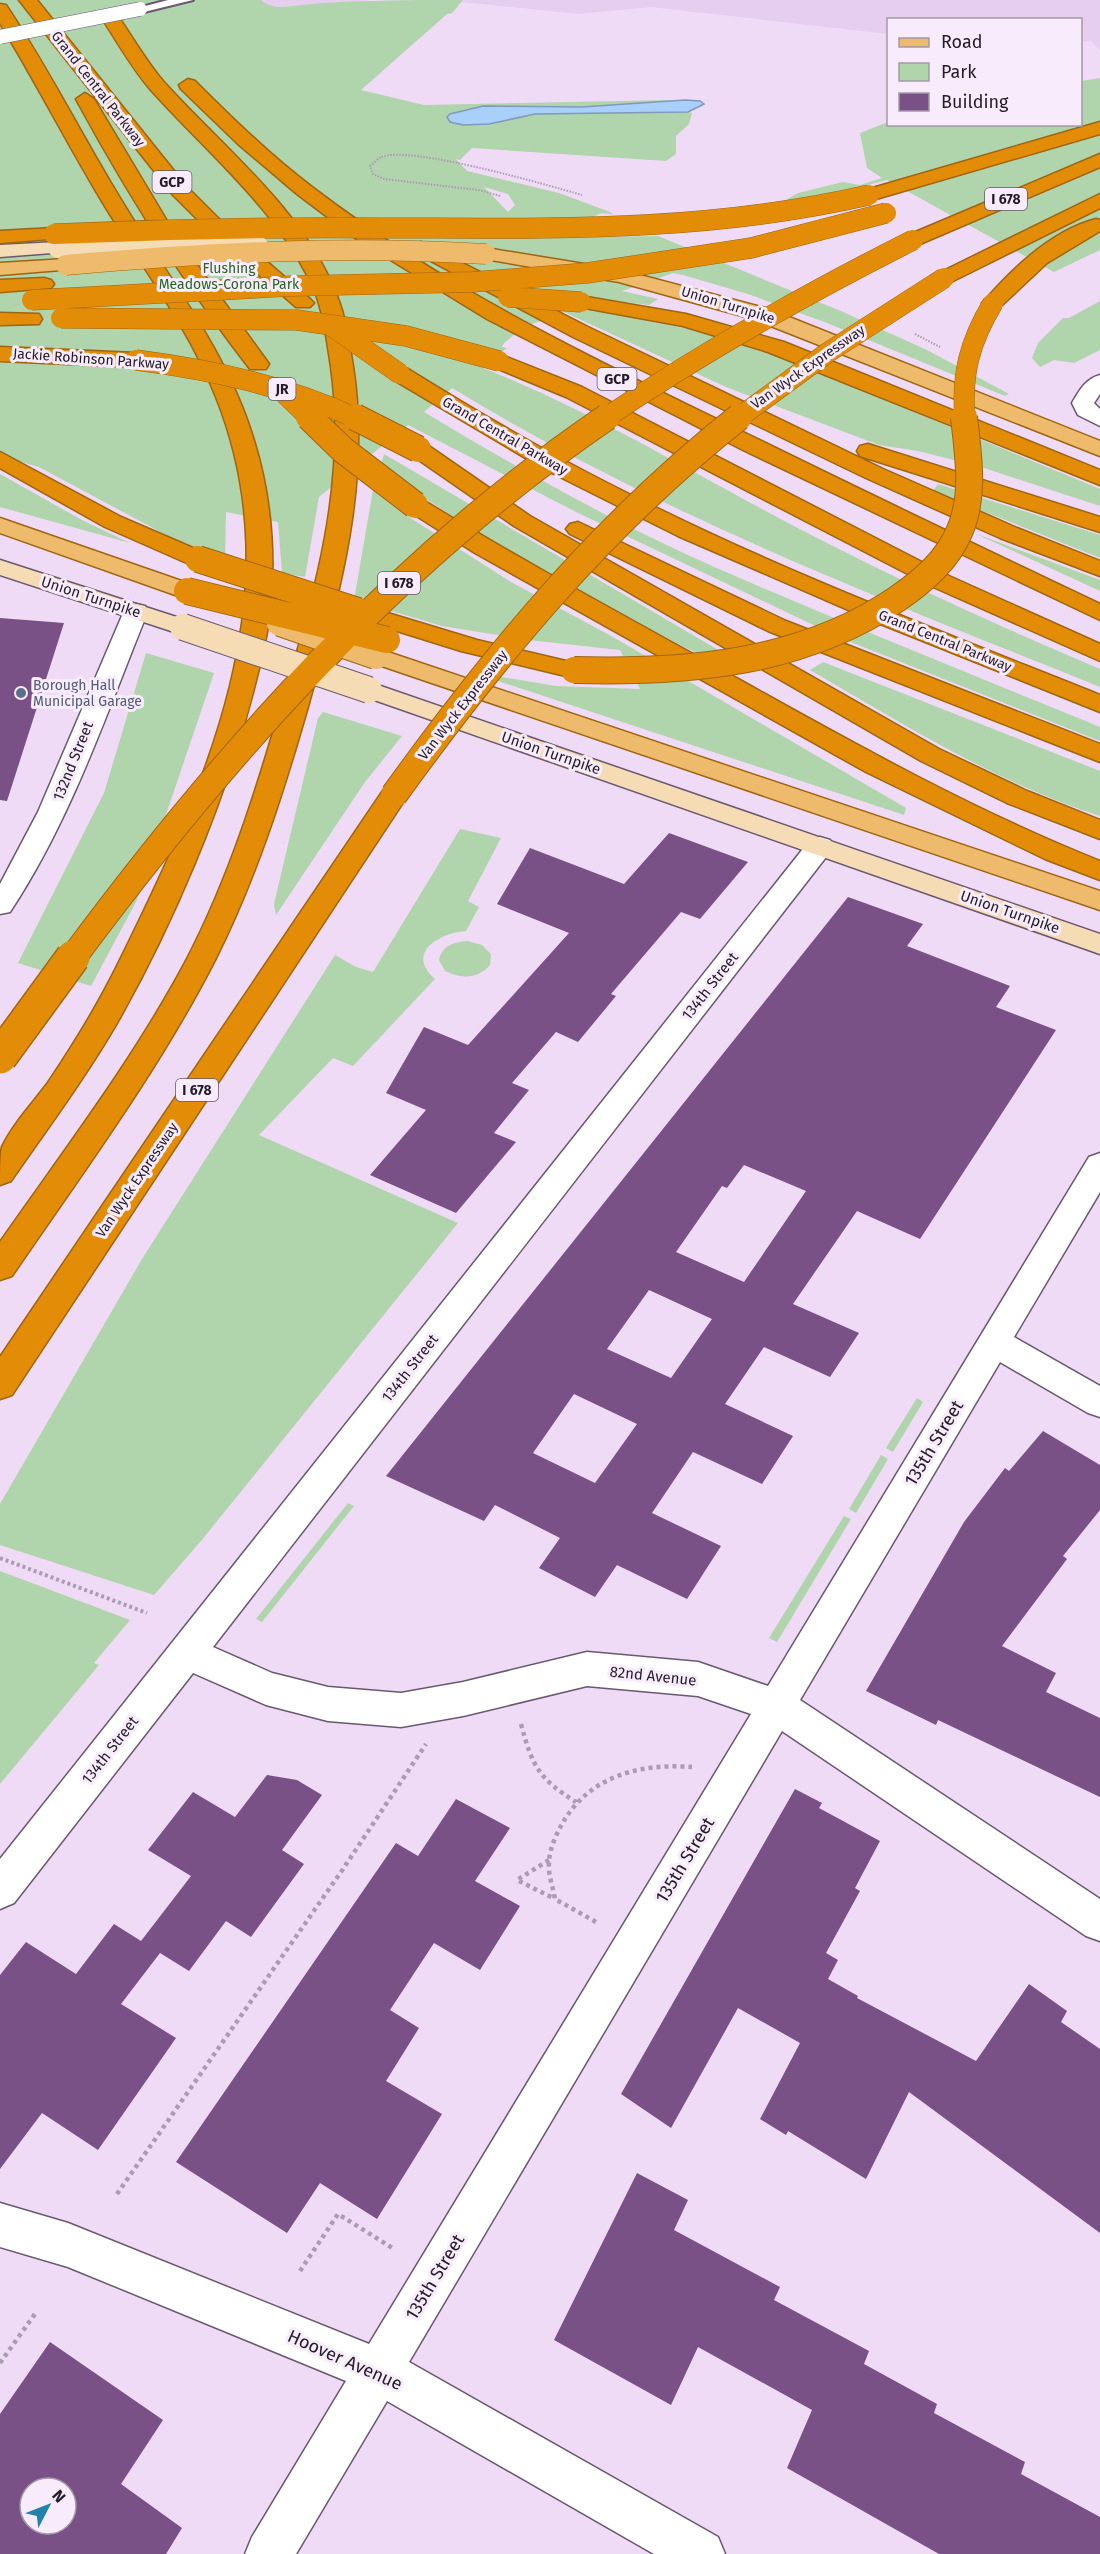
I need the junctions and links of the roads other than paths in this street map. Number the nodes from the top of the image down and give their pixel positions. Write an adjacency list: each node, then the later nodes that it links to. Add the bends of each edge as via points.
1 (28, 0): 7 (highway, Grand Central Parkway / GCP)
2 (93, 0): 5 (highway, GCP)
3 (187, 0): 6 (lane, bridge)
4 (0, 9): 50 (highway, via 117,209 202,340 223,386 253,480 260,567 254,636 236,710 210,793 188,846 93,1038)
5 (112, 20): 8 (highway, GCP); 51 (highway, via 153,81 266,203 318,278 330,308 344,368 349,426 346,497 321,616 268,801 237,885 201,960 156,1039)
6 (0, 37)
7 (60, 42): 38 (highway, Grand Central Parkway / GCP, bridge, via 186,198 303,303 400,374 552,464 693,534); 40 (highway, bridge, via 83,95 129,178 214,306 258,364 322,432 415,505 492,553 821,737)
8 (170, 69): 23 (highway, via 218,98 290,159 405,239 525,304); 34 (highway, GCP, via 242,140 310,196 483,311)
9 (1100, 128): 14 (highway, bridge, via 869,195 760,218 626,230 261,228); 18 (highway, bridge, via 886,213 741,250 634,268 473,282 291,286)
10 (1100, 160): 48 (highway, I 678, bridge, via 913,240 743,328 648,388 506,491 412,570 318,662 218,772 162,840)
11 (1100, 200): 53 (highway, Van Wyck Expressway / I 678, bridge, via 945,278 861,329 697,450 595,547 510,644 394,795)
12 (1100, 223): 37 (highway, bridge, via 1062,242 1031,264 993,303 969,344 963,370 968,487 963,524 946,556 921,582 859,622 772,654 686,669)
13 (0, 237): 14 (highway)
14 (60, 249): 15 (main road, Union Turnpike); 16 (main road, Union Turnpike); 26 (main road, Union Turnpike, bridge, via 413,249 486,254 621,276 761,314)
15 (0, 251)
16 (0, 269)
17 (0, 286): 18 (highway)
18 (36, 301): 19 (highway); 20 (highway); 28 (highway, bridge, via 482,297 581,302 686,320 776,346); 36 (highway, bridge, via 297,320 406,336 499,361 574,392 940,581)
19 (0, 302)
20 (0, 319)
21 (0, 354): 25 (highway, Jackie Robinson Parkway / JR, bridge, via 136,360 232,376 296,393)
22 (1100, 382): 24 (street, via 1083,403)
23 (706, 392): 30 (highway, via 878,455); 32 (highway, via 945,507)
24 (1097, 417)
25 (418, 449): 39 (highway, via 777,626); 41 (highway, via 522,521 930,755 1008,793)
26 (1100, 449)
27 (0, 459): 37 (highway, bridge, via 113,522 198,559 470,646)
28 (1100, 478)
29 (0, 525): 35 (main road, bridge, via 188,591)
30 (1100, 525)
31 (0, 567): 33 (main road, Union Turnpike)
32 (1100, 569)
33 (136, 611): 42 (main road, Union Turnpike, bridge); 46 (street, 132nd Street, via 52,812)
34 (1100, 613)
35 (382, 648): 37 (highway, via 510,667); 45 (main road)
36 (1100, 653)
37 (574, 670)
38 (1100, 704)
39 (1100, 754)
40 (971, 814): 43 (highway); 44 (highway)
41 (1100, 830)
42 (820, 846): 47 (main road, Union Turnpike); 55 (street, 134th Street)
43 (1100, 857)
44 (1100, 871)
45 (1100, 901)
46 (0, 905)
47 (1100, 944)
48 (0, 1058)
49 (1100, 1165): 52 (street, 135th Street)
50 (0, 1173)
51 (0, 1267)
52 (994, 1342): 54 (street); 56 (street, 135th Street)
53 (0, 1385)
54 (1100, 1403)
55 (186, 1652): 56 (street, 82nd Avenue, via 266,1688 328,1704 401,1710 587,1669 698,1679); 57 (street, 134th Street)
56 (777, 1706): 58 (street, 82nd Avenue); 60 (street, 135th Street)
57 (0, 1890)
58 (1100, 1923)
59 (0, 2225): 60 (street, Hoover Avenue, via 68,2246)
60 (379, 2371): 61 (street, 135th Street); 62 (street, Hoover Avenue)
61 (269, 2554)
62 (701, 2554)

